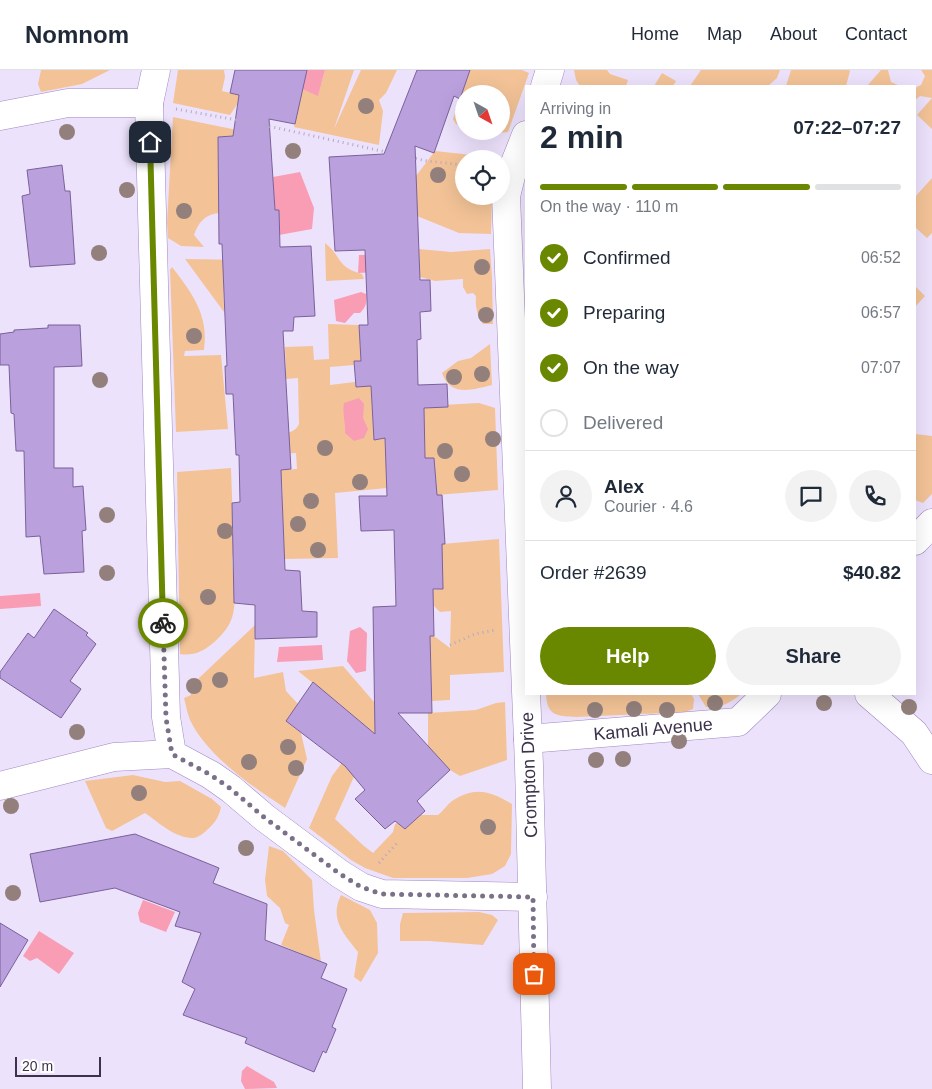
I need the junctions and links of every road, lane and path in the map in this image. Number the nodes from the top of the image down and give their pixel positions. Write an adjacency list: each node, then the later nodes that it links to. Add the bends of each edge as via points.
1 (156, 70): 4 (street)
2 (550, 70): 3 (street)
3 (545, 85)
4 (149, 104): 5 (street, via 68,102); 7 (path); 17 (street, via 166,718)
5 (0, 116)
6 (525, 138): 12 (street, Crompton Drive, via 506,196)
7 (455, 164)
8 (932, 523): 9 (street)
9 (916, 540)
10 (475, 634): 11 (path)
11 (450, 645)
12 (525, 665)
13 (526, 695): 16 (street, Crompton Drive)
14 (766, 695): 16 (street, Kamali Avenue, via 738,722)
15 (870, 695): 18 (street, via 914,733)
16 (528, 739): 22 (street, Crompton Drive)
17 (172, 754): 19 (street, via 114,757); 22 (street, via 211,775 361,887 382,894)
18 (932, 760)
19 (0, 786)
20 (397, 843): 21 (path)
21 (383, 858)
22 (533, 897): 23 (street, Crompton Drive)
23 (537, 1089)

